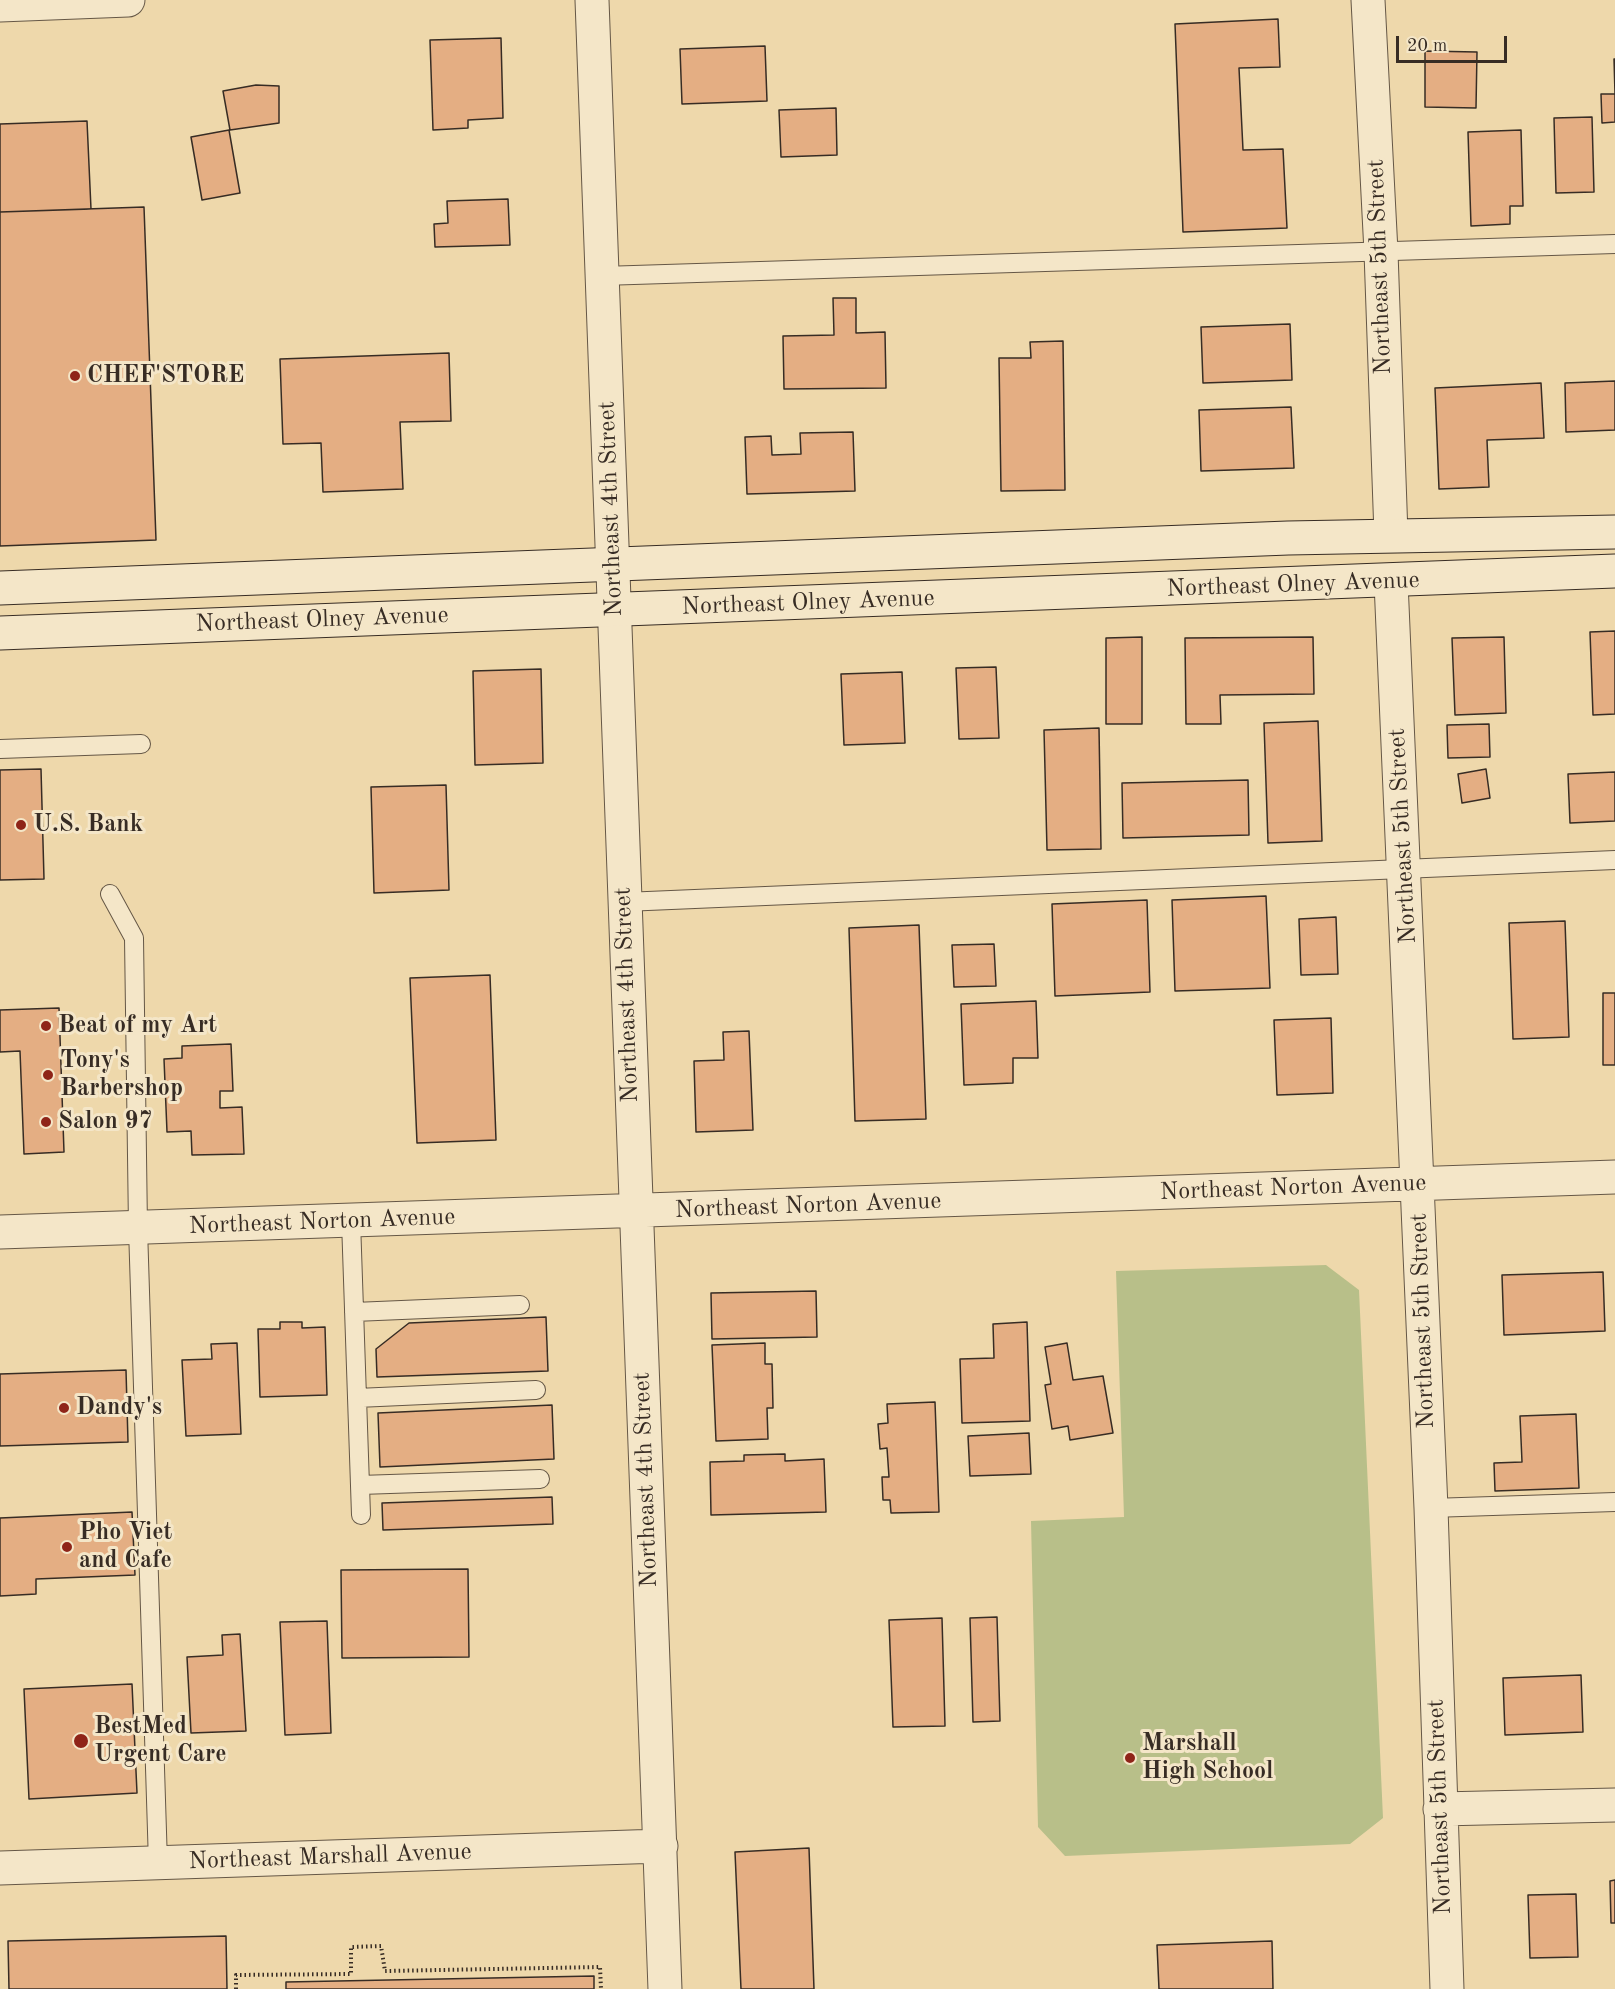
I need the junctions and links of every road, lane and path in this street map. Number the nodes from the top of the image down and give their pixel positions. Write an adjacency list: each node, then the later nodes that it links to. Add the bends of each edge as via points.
1 (128, 0): 4 (street)
2 (592, 0): 7 (street, Northeast 4th Street)
3 (1368, 0): 6 (street, Northeast 5th Street)
4 (0, 5)
5 (1615, 244): 6 (lane)
6 (1381, 252): 7 (lane); 9 (street, Northeast 5th Street)
7 (603, 276): 10 (street, Northeast 4th Street)
8 (1615, 532): 9 (street, Northeast Olney Avenue)
9 (1391, 535): 10 (street, Northeast Olney Avenue)
10 (612, 562): 13 (street, Northeast Olney Avenue); 14 (street, Northeast 4th Street)
11 (1615, 571): 12 (street, Northeast Olney Avenue)
12 (1391, 582): 14 (street, Northeast Olney Avenue); 19 (street, Northeast 5th Street)
13 (0, 588)
14 (615, 610): 15 (street, Northeast Olney Avenue); 21 (street, Northeast 4th Street)
15 (0, 633)
16 (141, 744): 17 (lane)
17 (0, 749)
18 (1615, 860): 19 (lane)
19 (1405, 868): 21 (lane); 23 (street, Northeast 5th Street)
20 (110, 894): 26 (lane, via 134,938)
21 (624, 902): 24 (street, Northeast 4th Street)
22 (1615, 1177): 23 (street, Northeast Norton Avenue)
23 (1418, 1183): 24 (street, Northeast Norton Avenue); 35 (street, Northeast 5th Street)
24 (635, 1212): 25 (street, Northeast Norton Avenue); 39 (street, Northeast 4th Street)
25 (351, 1221): 26 (street, Northeast Norton Avenue); 29 (lane)
26 (138, 1228): 27 (street, Northeast Norton Avenue); 40 (lane)
27 (0, 1232)
28 (520, 1305): 29 (lane)
29 (354, 1312): 31 (lane)
30 (536, 1390): 31 (lane)
31 (357, 1398): 33 (lane)
32 (540, 1479): 33 (lane)
33 (360, 1485): 36 (lane)
34 (1615, 1502): 35 (lane)
35 (1431, 1508): 38 (street, Northeast 5th Street)
36 (361, 1515)
37 (1615, 1805): 38 (street)
38 (1440, 1809): 45 (street, Northeast 5th Street)
39 (661, 1846): 40 (street, Northeast Marshall Avenue); 44 (street, Northeast 4th Street)
40 (158, 1863): 41 (street, Northeast Marshall Avenue)
41 (0, 1868)
42 (236, 1989): 43 (path, via 236,1974 351,1974 351,1947 381,1946 385,1971 600,1967)
43 (601, 1989)
44 (665, 1989)
45 (1447, 1989)

